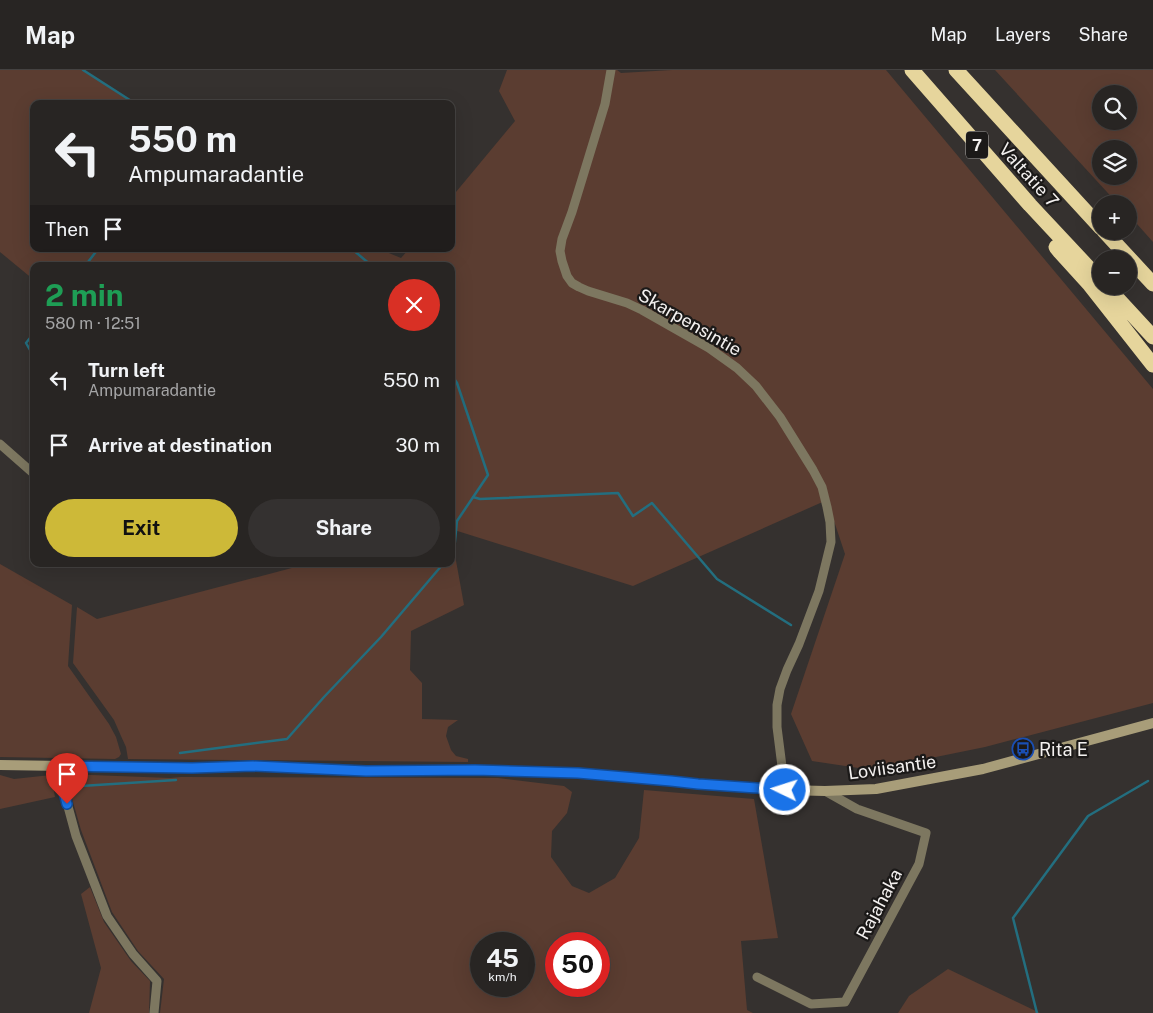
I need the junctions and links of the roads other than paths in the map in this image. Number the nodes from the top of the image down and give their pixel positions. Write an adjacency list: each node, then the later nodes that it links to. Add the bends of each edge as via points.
1 (611, 70): 21 (street, Skarpensintie, via 605,104 562,239 560,251 567,276 579,287 642,310 737,368 780,417 822,487 827,506 831,542 819,591 787,670 777,705)
2 (912, 70): 5 (highway, Valtatie 7 / 7)
3 (956, 70): 4 (highway, Valtatie 7 / 7)
4 (1051, 174): 6 (highway); 7 (highway, Valtatie 7 / 7)
5 (1030, 205): 10 (highway, Valtatie 7 / 7); 15 (highway, via 1060,252)
6 (1092, 215)
7 (1092, 218)
8 (1112, 240): 12 (highway)
9 (1118, 240): 11 (highway)
10 (1092, 272)
11 (1153, 273)
12 (1153, 284)
13 (1114, 295): 14 (highway)
14 (1153, 337)
15 (1153, 365)
16 (0, 444): 17 (street)
17 (30, 470)
18 (1153, 723): 22 (main road, Loviisantie, via 983,769 876,789)
19 (0, 765): 20 (main road, Loviisantie)
20 (57, 766): 21 (main road, Loviisantie, via 253,766 366,771 578,773); 24 (street, via 76,836 107,916 157,982)
21 (785, 790): 22 (main road, Loviisantie)
22 (825, 791): 23 (street, Rajahaka, via 857,809 926,833 919,864 845,1002 812,1004)
23 (757, 977)
24 (154, 1013)

